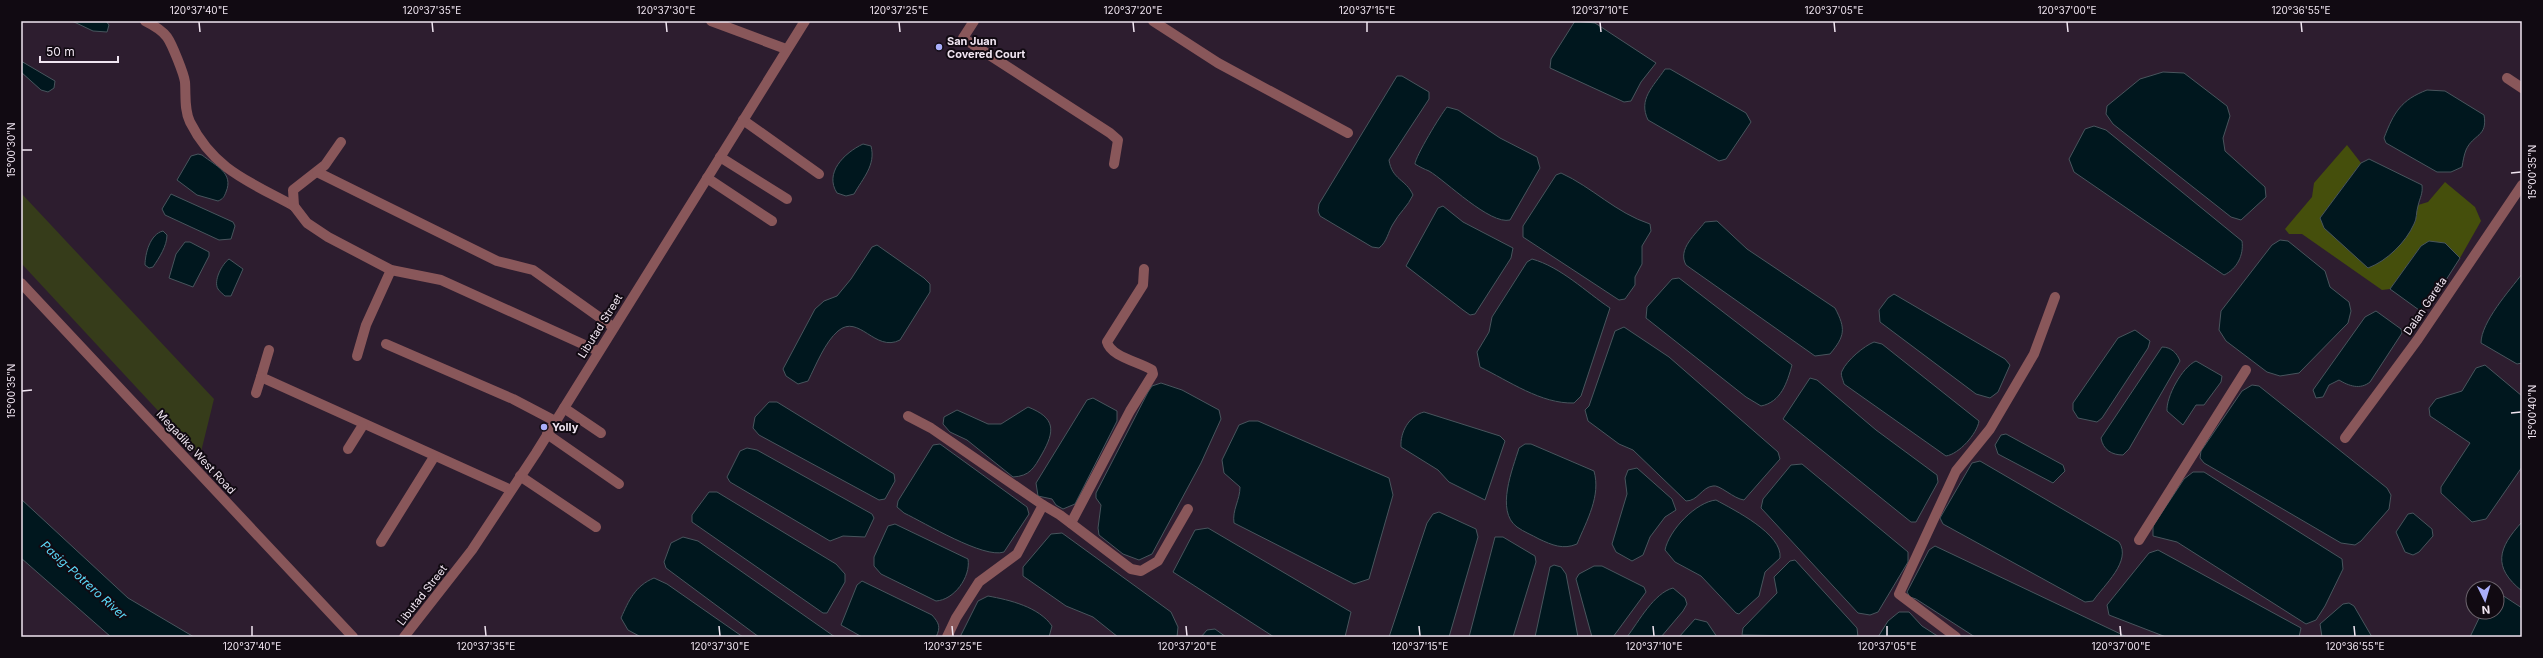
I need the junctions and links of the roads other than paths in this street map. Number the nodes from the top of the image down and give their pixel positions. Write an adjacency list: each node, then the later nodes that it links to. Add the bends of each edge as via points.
1 (145, 21): 19 (street, via 168,37 185,80 186,111 189,121 209,151 221,165 235,175)
2 (711, 21): 6 (street)
3 (805, 21): 6 (street, Libutad Street)
4 (974, 21): 13 (street, via 963,38 1110,133 1118,140)
5 (1153, 21): 10 (street, via 1218,63)
6 (786, 49): 9 (street, Libutad Street)
7 (2507, 78): 8 (street)
8 (2522, 88)
9 (743, 120): 12 (street, Libutad Street); 15 (street)
10 (1348, 133)
11 (341, 142): 14 (street)
12 (720, 157): 16 (street, Libutad Street); 18 (street)
13 (1114, 164)
14 (317, 172): 19 (street, via 293,190); 25 (street, via 497,262 533,270)
15 (819, 174)
16 (707, 178): 20 (street); 25 (street, Libutad Street)
17 (2522, 185): 39 (street, Dalan Gareta, via 2418,339)
18 (787, 199)
19 (294, 206): 22 (street, via 307,223 328,237)
20 (772, 221)
21 (1144, 269): 47 (street, via 1143,285 1107,342 1112,352 1140,362 1152,370 1153,374 1130,411)
22 (391, 270): 28 (street, via 441,280); 29 (street, via 366,325)
23 (21, 283): 51 (street, Megadike West Road)
24 (2055, 297): 54 (street, via 2034,354 1990,429 1956,471 1900,594)
25 (613, 327): 28 (street, Libutad Street)
26 (386, 344): 35 (street, via 513,399)
27 (269, 350): 31 (street)
28 (598, 352): 33 (street, Libutad Street)
29 (357, 356)
30 (2246, 370): 49 (street)
31 (261, 377): 32 (street); 36 (street)
32 (256, 393)
33 (564, 408): 35 (street, Libutad Street); 37 (street)
34 (908, 416): 45 (street, via 931,428)
35 (555, 421): 38 (street, Libutad Street)
36 (363, 425): 40 (street); 41 (street)
37 (600, 432)
38 (547, 434): 42 (street, Libutad Street); 43 (street)
39 (2345, 438)
40 (348, 449)
41 (434, 457): 44 (street); 50 (street)
42 (520, 476): 44 (street, Libutad Street); 48 (street)
43 (620, 484)
44 (511, 490): 52 (street, Libutad Street, via 472,550)
45 (1043, 505): 47 (street); 53 (street, via 1017,554 978,582)
46 (1188, 509): 47 (street, via 1158,561 1141,571 1131,569)
47 (1071, 523)
48 (596, 527)
49 (2139, 540)
50 (381, 542)
51 (353, 637)
52 (404, 637)
53 (947, 637)
54 (1956, 637)

